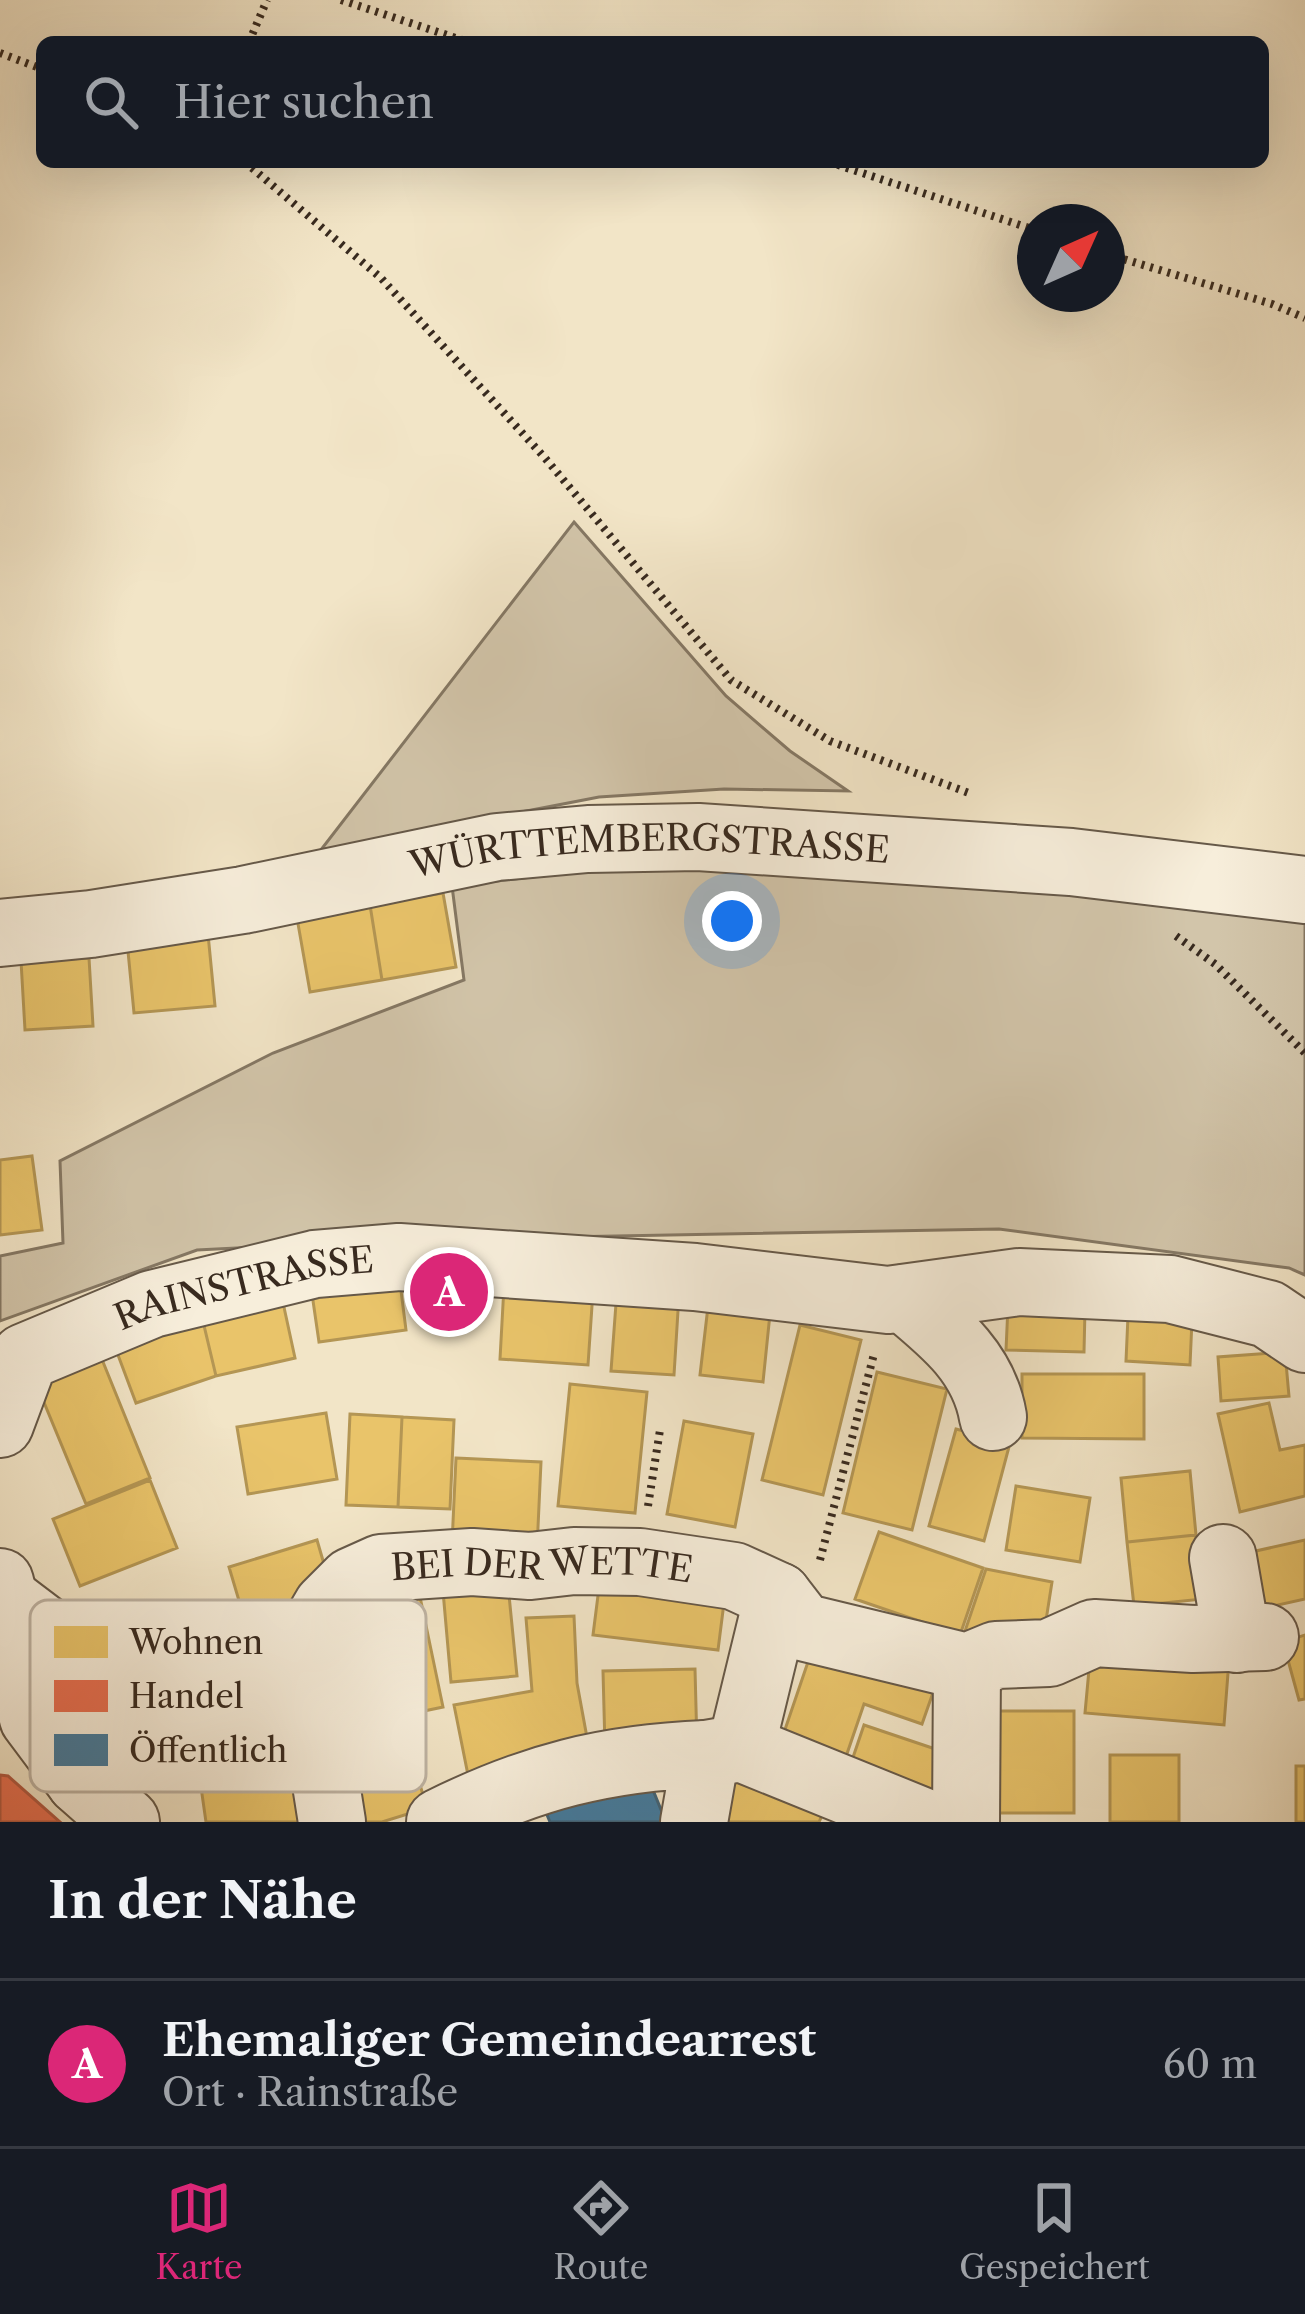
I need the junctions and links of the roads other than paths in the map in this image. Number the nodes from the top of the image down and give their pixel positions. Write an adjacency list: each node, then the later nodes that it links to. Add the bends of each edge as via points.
1 (1305, 890): 2 (street, WÜRTTEMBERGSTRASSE, via 1048,860 698,837 587,839 496,847 243,899)
2 (0, 933)
3 (896, 1299): 4 (street, RAINSTRASSE, via 1019,1282 1170,1289 1268,1314); 5 (street, via 964,1355 988,1388); 6 (street, RAINSTRASSE, via 399,1256 315,1264 152,1304 25,1357)
4 (1305, 1339)
5 (993, 1417)
6 (0, 1424)
7 (1222, 1558): 12 (street, BEI DER WETTE, via 1251,1638 1094,1633 1049,1653 996,1654)
8 (3, 1591): 11 (street); 13 (street)
9 (333, 1600): 10 (street, BEI DER WETTE, via 381,1568 640,1562 734,1576)
10 (790, 1611): 12 (street, BEI DER WETTE); 14 (street)
11 (30, 1614)
12 (968, 1667): 20 (street)
13 (16, 1720)
14 (724, 1751): 17 (street, via 563,1772); 18 (street); 19 (street)
15 (327, 1792): 16 (street, BEI DER WETTE)
16 (332, 1822)
17 (440, 1822)
18 (694, 1822)
19 (924, 1822)
20 (966, 1822)

